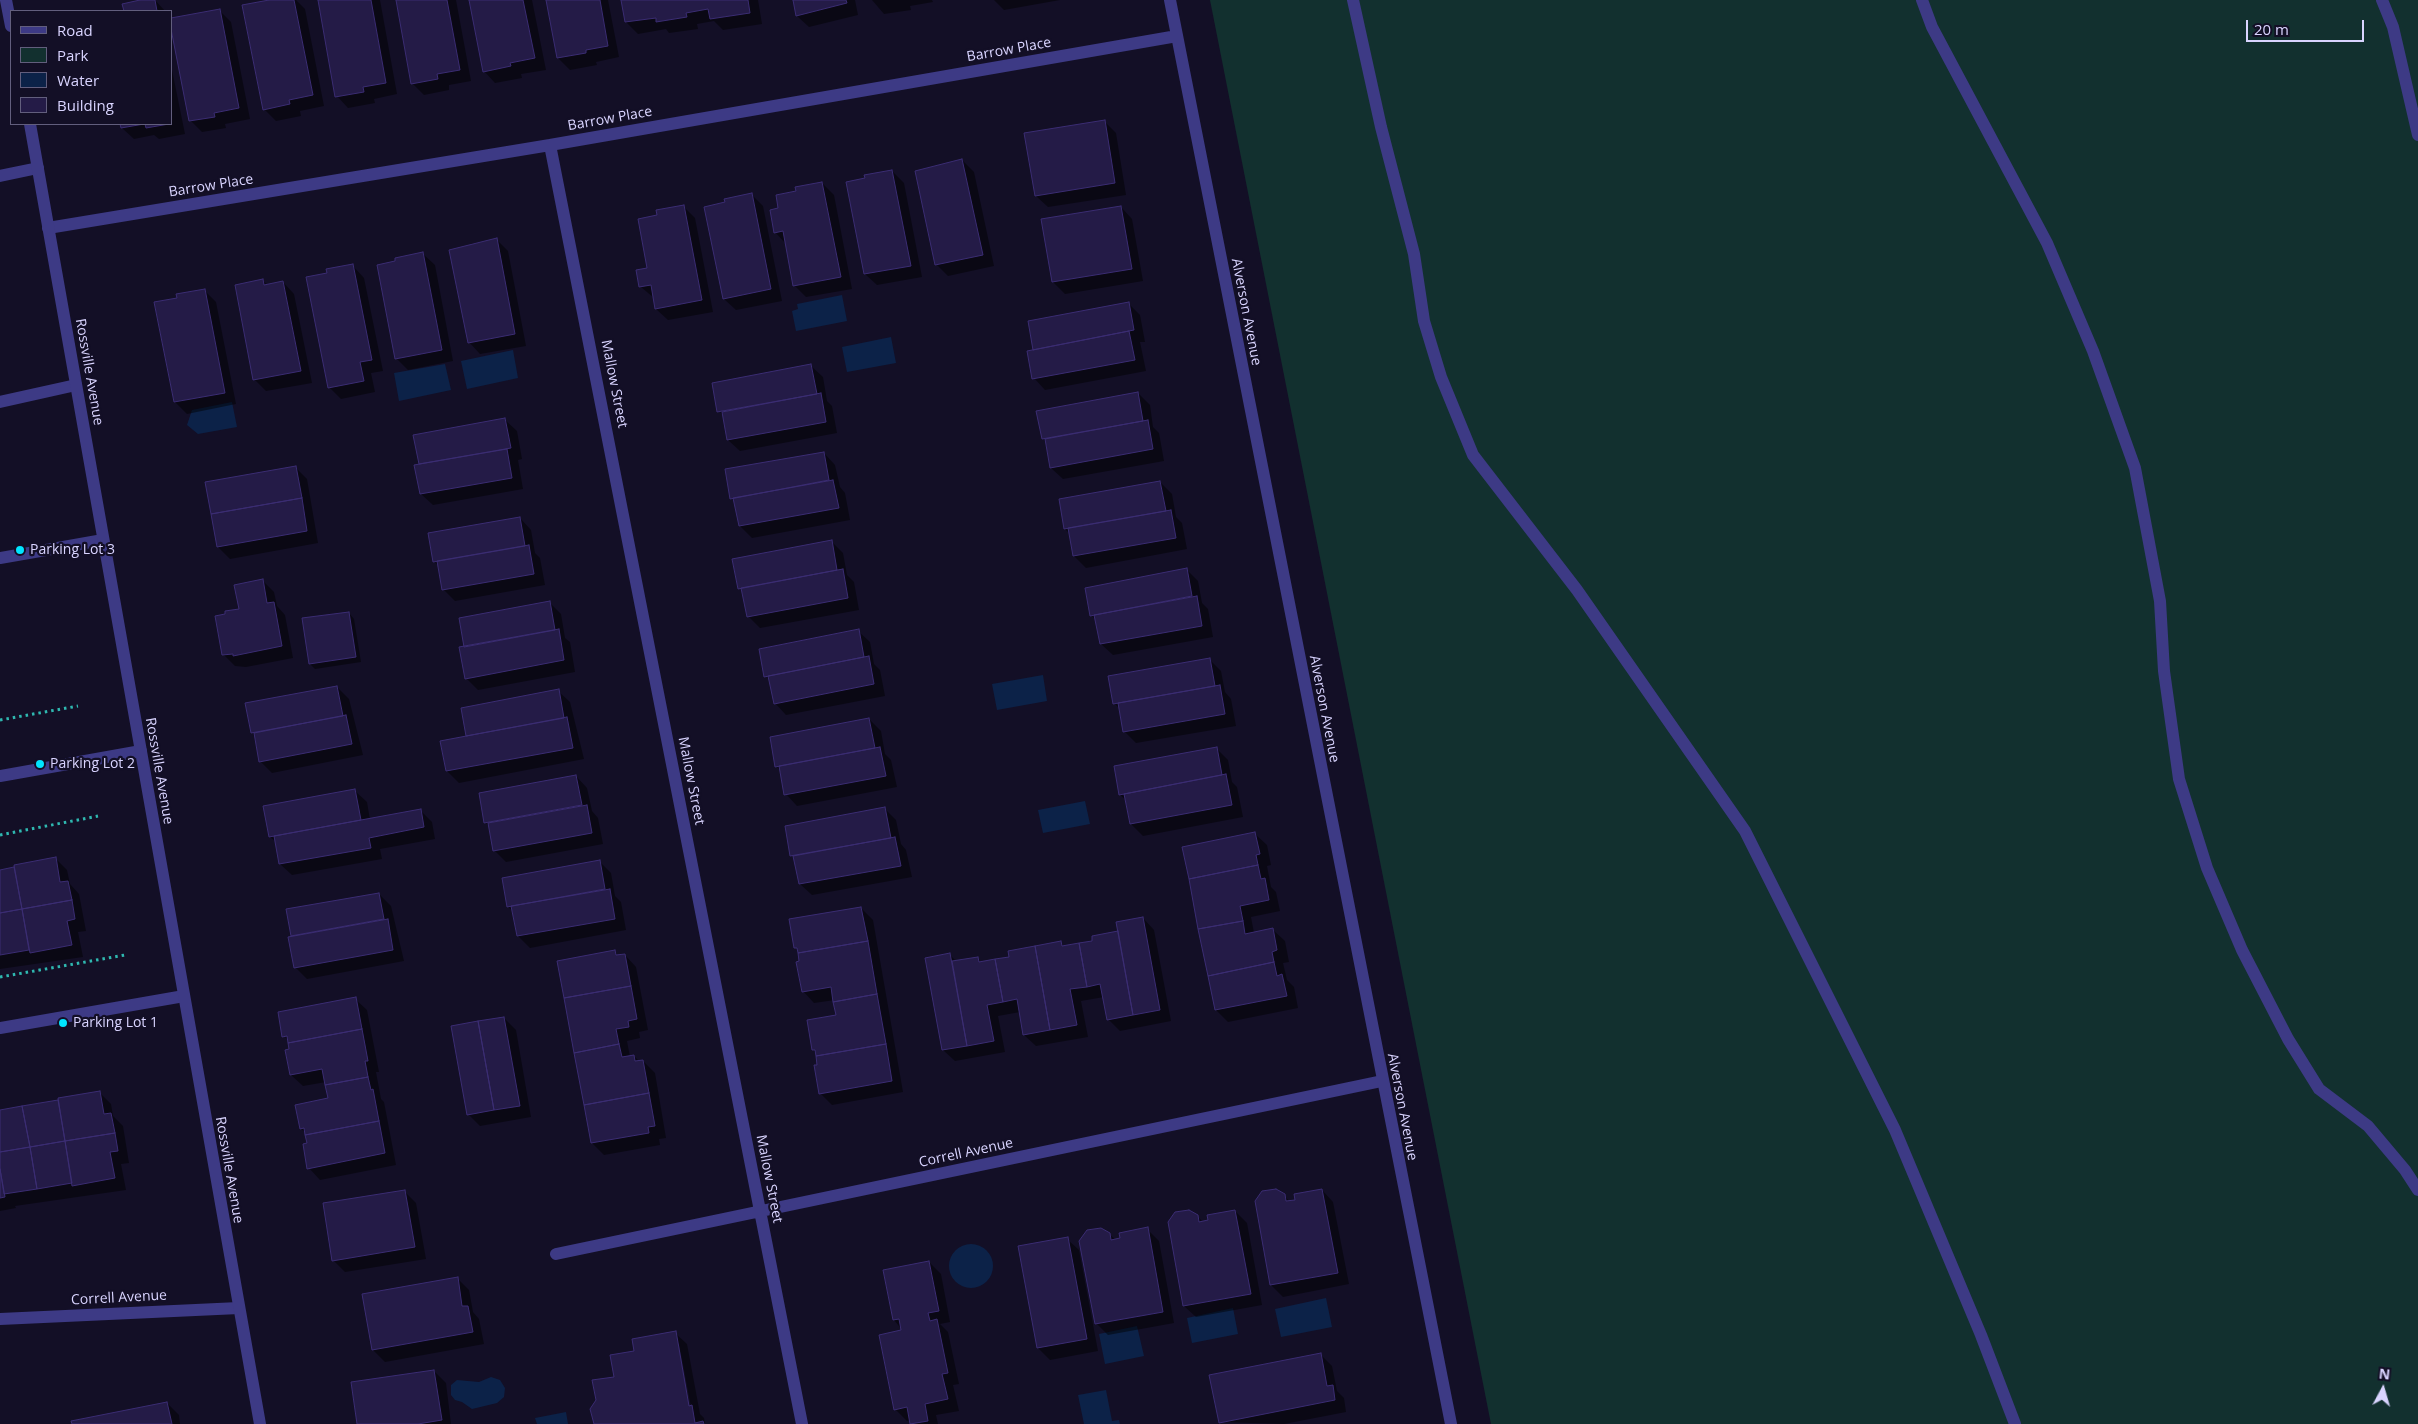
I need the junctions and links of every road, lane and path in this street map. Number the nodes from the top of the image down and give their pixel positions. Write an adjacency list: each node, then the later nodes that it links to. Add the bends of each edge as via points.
1 (6, 0): 6 (street)
2 (1170, 0): 7 (street, Alverson Avenue)
3 (1353, 0): 37 (street, via 1381,128 1414,254 1424,321 1441,377 1473,455 1577,590 1745,831 1895,1130)
4 (1922, 0): 29 (street, via 1932,27 2047,243 2093,351 2135,468 2160,601 2164,671 2179,779 2207,868 2242,950 2288,1039 2319,1088 2368,1126)
5 (2382, 0): 9 (street, via 2393,27)
6 (10, 21)
7 (1177, 36): 10 (street, Barrow Place); 28 (street, Alverson Avenue)
8 (30, 125): 11 (street, Rossville Avenue)
9 (2418, 135)
10 (550, 145): 13 (street, Barrow Place); 30 (street, Mallow Street)
11 (38, 168): 12 (street); 13 (street, Rossville Avenue)
12 (0, 176)
13 (48, 228): 14 (street, Rossville Avenue)
14 (76, 385): 15 (street); 16 (street, Rossville Avenue)
15 (0, 402)
16 (103, 540): 17 (street); 20 (street, Rossville Avenue)
17 (0, 558)
18 (78, 706): 19 (path)
19 (0, 720)
20 (140, 751): 21 (street); 26 (street, Rossville Avenue)
21 (0, 776)
22 (98, 816): 23 (path)
23 (0, 835)
24 (124, 955): 25 (path)
25 (0, 977)
26 (184, 996): 27 (street); 32 (street, Rossville Avenue)
27 (0, 1028)
28 (1382, 1081): 30 (street, Correll Avenue); 36 (street, Alverson Avenue)
29 (2418, 1190)
30 (760, 1212): 31 (street, Correll Avenue); 35 (street, Mallow Street)
31 (556, 1254)
32 (238, 1308): 33 (street, Correll Avenue); 34 (street, Rossville Avenue)
33 (0, 1319)
34 (260, 1424)
35 (802, 1424)
36 (1450, 1424)
37 (2015, 1424)

